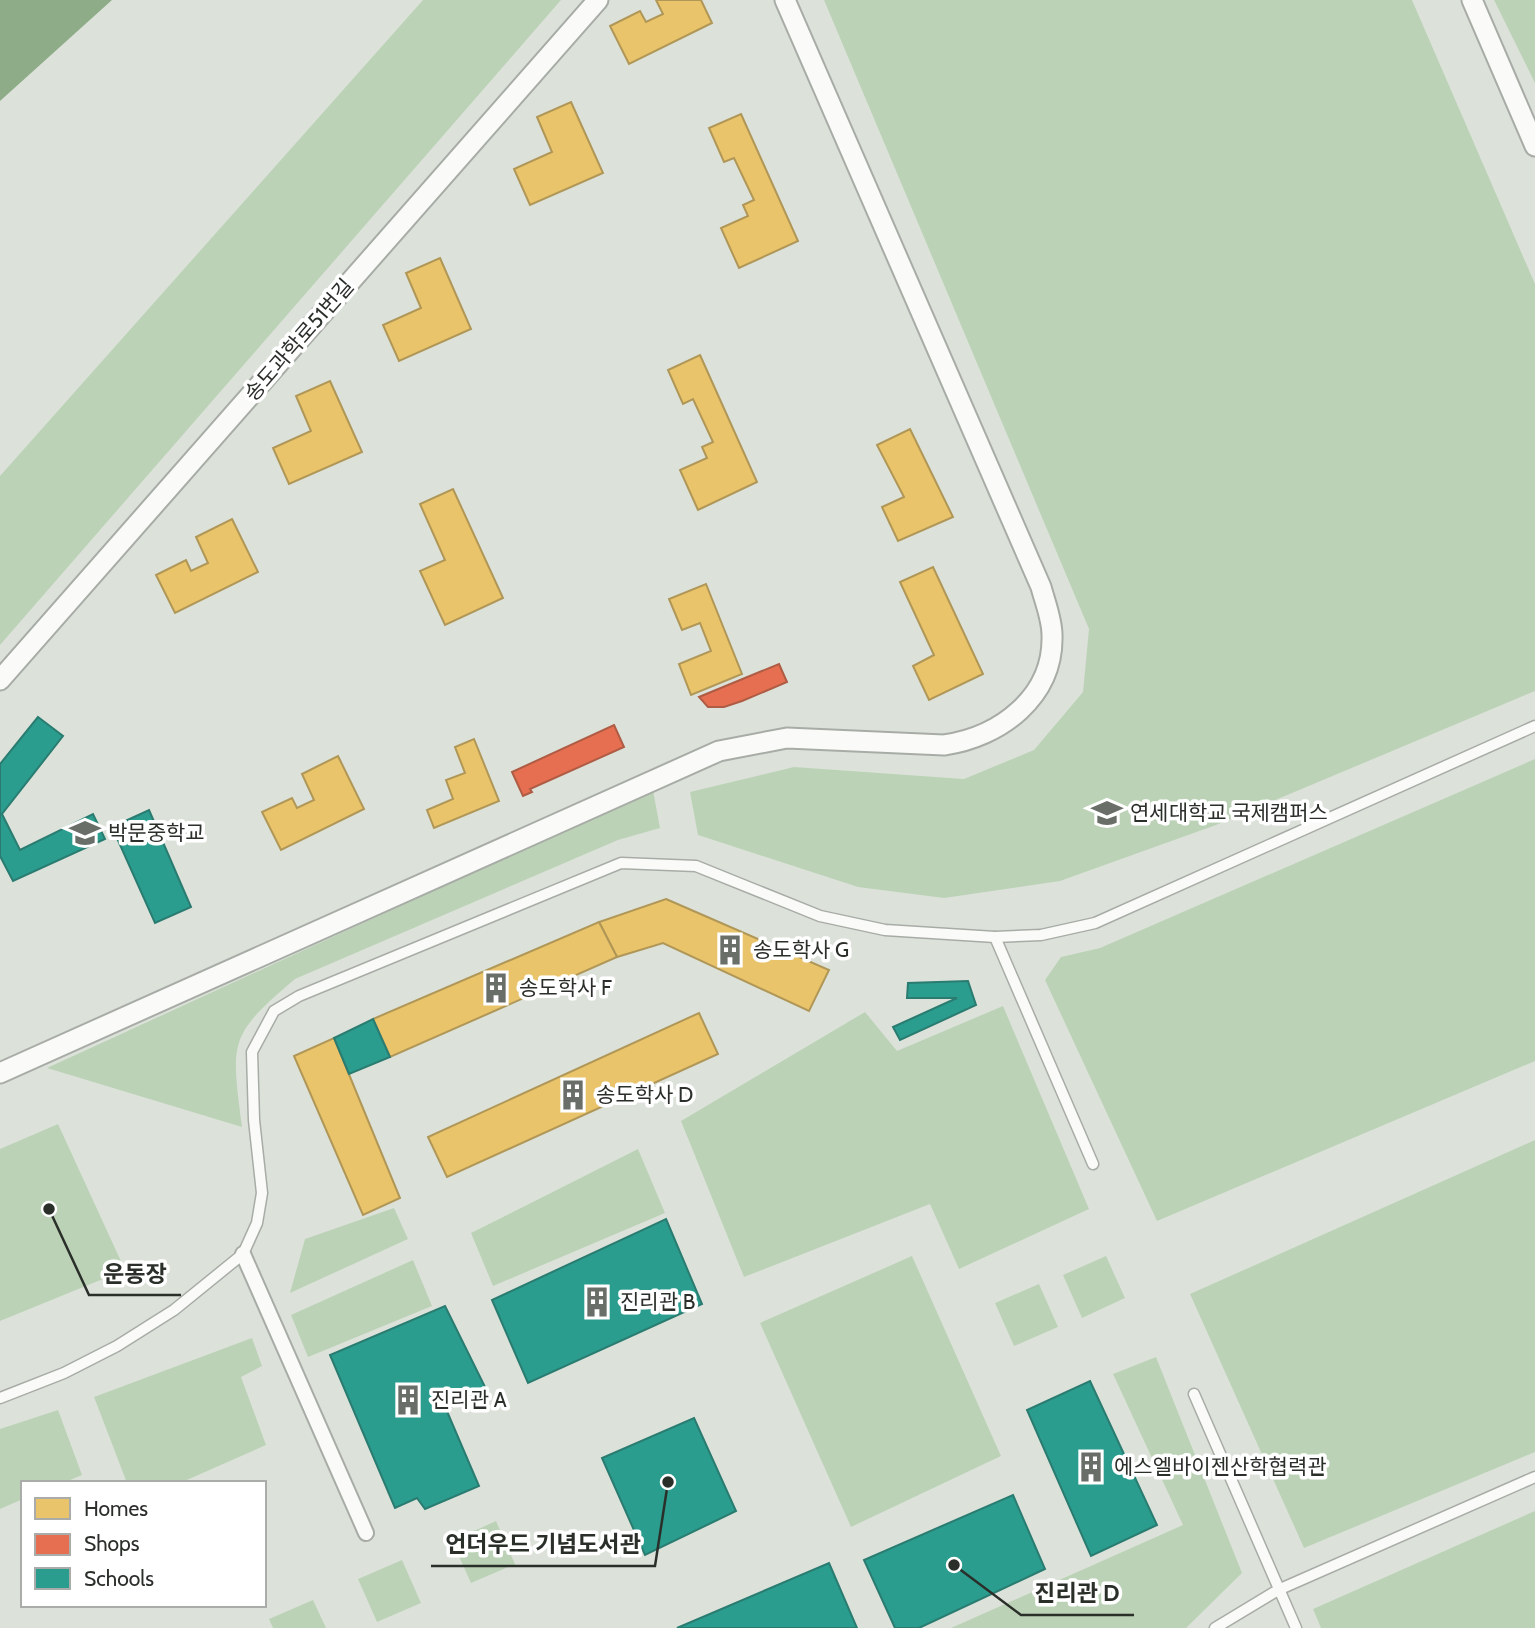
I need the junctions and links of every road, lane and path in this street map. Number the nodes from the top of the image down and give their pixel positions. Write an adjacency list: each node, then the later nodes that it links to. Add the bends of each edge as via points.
1 (598, 0): 5 (street, 송도과학로51번길)
2 (785, 0): 8 (street, via 1041,587 1052,635 1050,659 1029,701 1013,719 968,742 944,745 787,738 719,751)
3 (1472, 0): 4 (street)
4 (1535, 146)
5 (0, 680)
6 (1535, 726): 7 (lane, via 1095,923 1041,935)
7 (995, 937): 9 (lane); 10 (lane, via 885,930 820,916 696,866 621,863 550,890 299,996 274,1012 252,1052 262,1192 257,1223)
8 (0, 1072)
9 (1093, 1164)
10 (243, 1254): 12 (lane, via 174,1310 117,1346 65,1373); 14 (street)
11 (1194, 1394): 15 (lane)
12 (0, 1398)
13 (1535, 1477): 15 (lane)
14 (366, 1533)
15 (1278, 1590): 16 (lane); 17 (lane)
16 (1215, 1628)
17 (1296, 1628)

